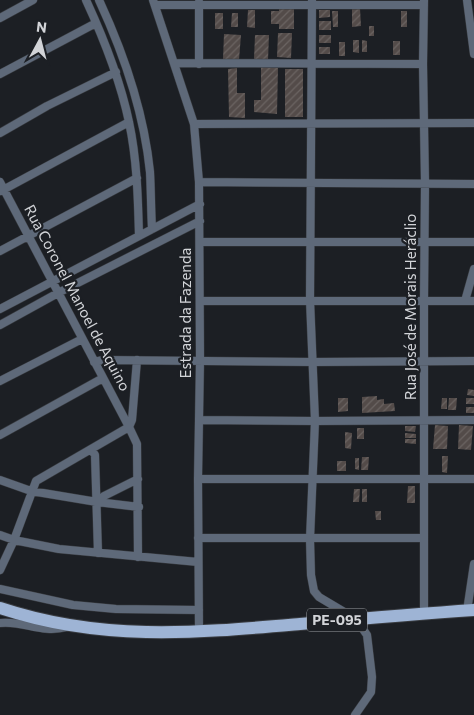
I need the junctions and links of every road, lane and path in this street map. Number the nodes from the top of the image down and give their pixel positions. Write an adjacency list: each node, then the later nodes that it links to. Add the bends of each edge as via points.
1 (33, 0): 9 (street)
2 (86, 0): 10 (street)
3 (99, 0): 32 (street, via 128,68 141,120 150,171)
4 (467, 0): 11 (street)
5 (154, 2): 6 (street); 12 (street, Estrada da Fazenda)
6 (199, 3): 7 (street); 13 (street)
7 (312, 3): 8 (street); 14 (street)
8 (424, 3): 15 (street, Rua José de Morais Heráclio)
9 (0, 18)
10 (96, 23): 16 (street); 17 (street)
11 (474, 54)
12 (175, 63): 13 (street); 22 (street, Estrada da Fazenda)
13 (199, 64): 14 (street)
14 (311, 64): 15 (street); 19 (street)
15 (423, 64): 20 (street, Rua José de Morais Heráclio)
16 (116, 72): 18 (street); 23 (street)
17 (0, 74)
18 (129, 122): 24 (street); 29 (street)
19 (311, 123): 20 (street); 22 (street); 26 (street)
20 (425, 123): 21 (street); 27 (street, Rua José de Morais Heráclio)
21 (474, 123)
22 (194, 124): 25 (street, Estrada da Fazenda)
23 (0, 133)
24 (137, 178): 33 (street); 34 (street)
25 (199, 182): 26 (street); 30 (street, Estrada da Fazenda)
26 (311, 182): 27 (street); 36 (street)
27 (425, 184): 28 (street); 37 (street, Rua José de Morais Heráclio)
28 (474, 184)
29 (1, 187): 33 (street, Rua Coronel Manoel de Aquino)
30 (200, 204): 31 (street, Estrada da Fazenda); 32 (street)
31 (200, 221): 35 (street, Estrada da Fazenda); 42 (street)
32 (152, 229): 34 (street)
33 (28, 236): 39 (street); 41 (street, Rua Coronel Manoel de Aquino)
34 (139, 236): 41 (street)
35 (200, 242): 36 (street); 45 (street, Estrada da Fazenda)
36 (310, 242): 37 (street); 43 (street)
37 (425, 242): 38 (street); 46 (street, Rua José de Morais Heráclio)
38 (474, 242)
39 (0, 251)
40 (474, 269): 44 (street)
41 (51, 281): 42 (street, Rua Coronel Manoel de Aquino); 48 (street)
42 (58, 293): 49 (street); 50 (street, Rua Coronel Manoel de Aquino)
43 (310, 300): 45 (street); 46 (street); 55 (street)
44 (465, 300): 46 (street); 47 (street)
45 (200, 301): 52 (street, Estrada da Fazenda)
46 (424, 301): 56 (street, Rua José de Morais Heráclio)
47 (474, 301)
48 (0, 309)
49 (0, 325)
50 (82, 338): 54 (street, Rua Coronel Manoel de Aquino); 58 (street)
51 (137, 360): 52 (street); 54 (street); 63 (street)
52 (200, 360): 55 (street); 60 (street, Estrada da Fazenda)
53 (474, 361): 56 (street)
54 (94, 362): 57 (street, Rua Coronel Manoel de Aquino)
55 (313, 362): 56 (street); 62 (street)
56 (424, 362): 59 (street, Rua José de Morais Heráclio)
57 (103, 378): 63 (street, Rua Coronel Manoel de Aquino); 64 (street)
58 (0, 381)
59 (424, 419): 61 (street); 62 (street); 71 (street, Rua José de Morais Heráclio)
60 (199, 420): 62 (street); 67 (street, Estrada da Fazenda)
61 (474, 420)
62 (315, 421): 70 (street)
63 (129, 427): 65 (street); 66 (street, Rua Coronel Manoel de Aquino, via 137,444)
64 (0, 435)
65 (91, 449): 72 (street, via 36,481); 73 (street, via 95,456)
66 (138, 479): 73 (street); 74 (street, Rua Coronel Manoel de Aquino)
67 (198, 479): 70 (street); 76 (street, Estrada da Fazenda)
68 (474, 479): 71 (street)
69 (0, 480): 72 (street)
70 (312, 480): 71 (street); 78 (street)
71 (424, 480): 77 (street, Rua José de Morais Heráclio)
72 (31, 491): 73 (street); 79 (street)
73 (97, 502): 74 (street); 80 (street)
74 (139, 507): 81 (street, Rua Coronel Manoel de Aquino)
75 (0, 535): 79 (street)
76 (198, 538): 78 (street); 82 (street, Estrada da Fazenda)
77 (424, 538): 78 (street); 89 (street, Rua José de Morais Heráclio)
78 (310, 539): 90 (street, via 315,592)
79 (14, 540): 80 (street, via 59,550); 84 (street)
80 (98, 553): 81 (street)
81 (138, 557): 82 (street)
82 (198, 562): 87 (street, Estrada da Fazenda)
83 (474, 564): 88 (street)
84 (0, 570)
85 (0, 589): 87 (street, via 73,605)
86 (0, 608): 92 (main road, PE-095)
87 (199, 610): 93 (street, Estrada da Fazenda)
88 (471, 611): 89 (main road, PE-095)
89 (424, 614): 90 (main road, PE-095)
90 (356, 619): 93 (main road, PE-095); 94 (street, via 367,635 372,687 370,696)
91 (0, 623): 92 (street, via 50,630)
92 (72, 626): 93 (main road, PE-095, via 128,632)
93 (199, 632)
94 (355, 715)

